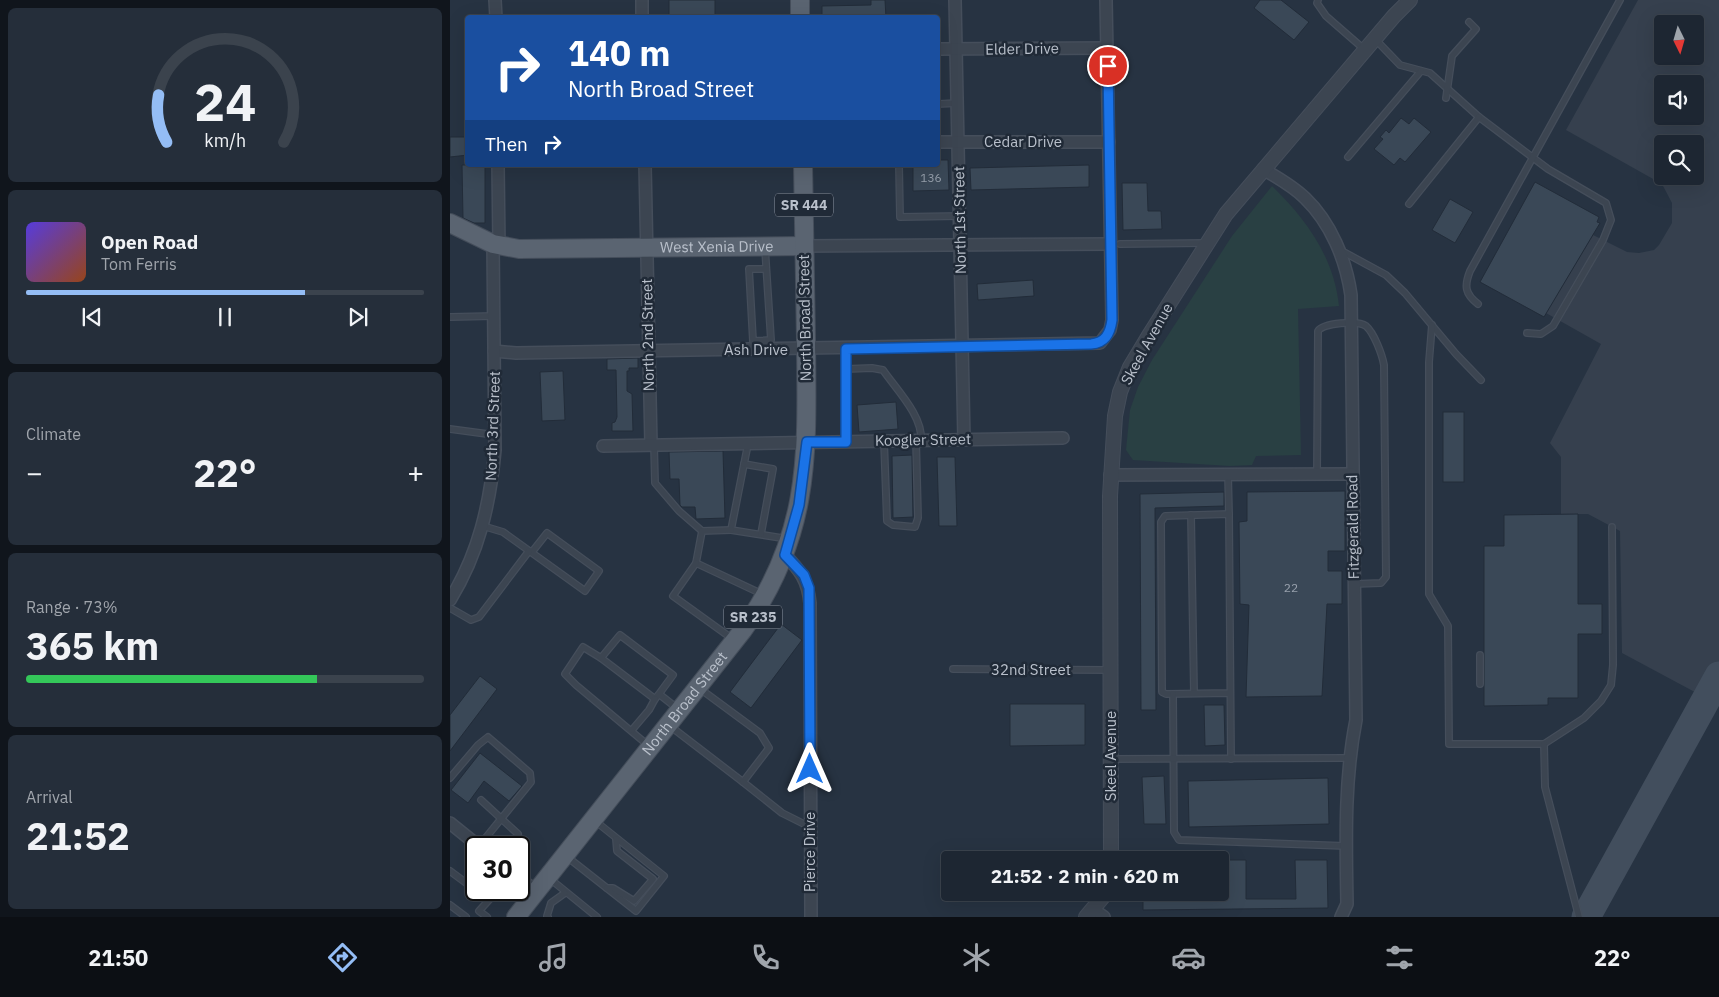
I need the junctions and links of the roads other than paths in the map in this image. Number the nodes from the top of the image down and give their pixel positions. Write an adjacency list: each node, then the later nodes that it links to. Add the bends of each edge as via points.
1 (496, 0): 9 (street)
2 (642, 0): 10 (street)
3 (800, 0): 11 (main road)
4 (955, 0): 16 (street, North 1st Street)
5 (1106, 0): 14 (street)
6 (1620, 0): 28 (lane)
7 (1316, 1): 17 (lane, via 1326,16)
8 (1406, 1): 13 (street, Skeel Avenue)
9 (496, 15)
10 (642, 15)
11 (800, 15)
12 (1468, 22): 19 (lane, via 1476,29 1452,56)
13 (1375, 39): 17 (street, Skeel Avenue); 18 (lane, via 1400,65)
14 (1107, 48): 16 (street, Elder Drive); 26 (street)
15 (940, 50): 16 (street, Elder Drive)
16 (956, 50): 21 (street, North 1st Street)
17 (1365, 51): 33 (street, Skeel Avenue)
18 (1422, 71): 19 (lane, via 1430,73); 27 (lane)
19 (1447, 88): 20 (lane); 23 (lane)
20 (1446, 98)
21 (958, 103): 22 (lane); 25 (street, North 1st Street)
22 (940, 104)
23 (1479, 117): 28 (lane); 34 (lane)
24 (940, 142): 25 (street, Cedar Drive)
25 (958, 142): 26 (street, Cedar Drive); 35 (street, North 1st Street)
26 (1109, 142): 38 (street)
27 (1348, 157)
28 (1533, 158): 46 (lane, via 1466,281 1468,296); 51 (lane, via 1606,203 1611,220 1553,326 1542,334)
29 (498, 167): 39 (street, North 3rd Street)
30 (645, 167): 43 (street, North 2nd Street)
31 (803, 167): 42 (main road, North Broad Street / SR 444)
32 (899, 167): 35 (lane, via 900,217)
33 (1263, 169): 37 (street, Skeel Avenue); 44 (street, Fitzgerald Road, via 1306,198)
34 (1409, 204)
35 (960, 216): 40 (street, North 1st Street)
36 (450, 224): 39 (main road, West Xenia Drive)
37 (1207, 243): 38 (lane); 75 (street, Skeel Avenue, via 1126,377 1114,416)
38 (1115, 244): 40 (street, West Xenia Drive); 53 (street, Ash Drive, via 1112,320 1106,338 1100,343)
39 (496, 245): 43 (main road, West Xenia Drive, via 519,249); 47 (street, North 3rd Street)
40 (960, 245): 42 (street, West Xenia Drive); 53 (street, North 1st Street)
41 (765, 246): 42 (main road, West Xenia Drive); 43 (main road, West Xenia Drive); 45 (lane)
42 (804, 246): 56 (main road, North Broad Street / SR 235)
43 (646, 248): 55 (street, North 2nd Street)
44 (1340, 250): 49 (street, Fitzgerald Road, via 1350,288); 50 (lane, via 1386,275)
45 (766, 269): 52 (lane); 52 (lane, via 749,269 753,341)
46 (1478, 304)
47 (494, 316): 48 (lane); 57 (street, North 3rd Street)
48 (450, 317)
49 (1352, 324): 73 (lane, via 1328,324 1318,331); 74 (street, Fitzgerald Road); 86 (lane, via 1367,327 1383,360 1386,558 1385,581)
50 (1432, 325): 59 (lane); 104 (lane, via 1428,362 1428,594 1448,626 1449,744)
51 (1527, 332)
52 (772, 345): 55 (street, Ash Drive); 56 (street, Ash Drive)
53 (962, 347): 54 (street, Ash Drive); 64 (street, North 1st Street)
54 (846, 349): 56 (street, Ash Drive); 58 (lane)
55 (648, 350): 57 (street, Ash Drive); 68 (street, North 2nd Street)
56 (806, 350): 66 (main road, North Broad Street / SR 235)
57 (494, 351): 61 (street, North 3rd Street)
58 (846, 369): 63 (lane, via 883,370 913,415 920,430); 67 (lane)
59 (1481, 380)
60 (450, 429): 61 (lane)
61 (495, 435): 78 (street, North 3rd Street, via 492,481)
62 (1063, 438): 64 (street, Koogler Street)
63 (919, 440): 64 (street, Koogler Street); 65 (street, Koogler Street); 65 (lane, via 918,518 915,527 893,526 887,521)
64 (964, 440)
65 (884, 441): 67 (street, Koogler Street)
66 (807, 442): 67 (street, Koogler Street); 69 (street, Koogler Street); 83 (main road, North Broad Street / SR 235, via 804,482)
67 (846, 442)
68 (652, 444): 69 (street, Koogler Street); 70 (street, Koogler Street); 81 (lane, via 656,483 679,511)
69 (748, 444): 71 (lane)
70 (603, 446)
71 (744, 464): 80 (lane); 82 (lane, via 773,469)
72 (1228, 474): 73 (street); 75 (street); 76 (lane)
73 (1317, 474): 74 (street)
74 (1352, 474): 86 (street, Fitzgerald Road)
75 (1110, 475): 94 (street, Skeel Avenue)
76 (1228, 514): 77 (lane); 97 (lane)
77 (1191, 515): 98 (lane, via 1165,516 1161,522 1162,692); 99 (lane)
78 (483, 526): 84 (lane, via 503,532); 88 (street, North 3rd Street)
79 (1612, 527): 104 (lane, via 1611,684 1584,718)
80 (730, 530): 81 (lane); 82 (lane)
81 (702, 531): 85 (lane)
82 (761, 534): 83 (lane)
83 (787, 547): 87 (main road, North Broad Street / SR 235); 116 (street, Pierce Drive, via 809,588)
84 (530, 552): 84 (lane, via 585,591 599,571 547,533); 89 (lane, via 479,617 471,620)
85 (696, 563): 87 (lane); 90 (lane, via 673,596)
86 (1354, 584): 107 (street, Fitzgerald Road, via 1356,720)
87 (766, 596): 90 (main road, North Broad Street / SR 235)
88 (450, 600)
89 (450, 608)
90 (735, 640): 96 (main road, North Broad Street / SR 235)
91 (1480, 654): 95 (lane)
92 (601, 658): 100 (lane); 100 (lane, via 620,635 673,675); 103 (lane, via 583,648 566,674)
93 (952, 669): 94 (lane, 32nd Street)
94 (1110, 670): 108 (street, Skeel Avenue)
95 (1480, 684)
96 (698, 687): 101 (main road, North Broad Street / SR 235); 111 (lane, via 760,733 769,748)
97 (1230, 693): 99 (lane); 106 (lane)
98 (1173, 694): 99 (lane); 109 (lane)
99 (1194, 694)
100 (657, 697): 101 (lane); 103 (lane)
101 (680, 710): 102 (main road, North Broad Street / SR 235)
102 (668, 724): 105 (main road, North Broad Street / SR 235); 111 (lane)
103 (632, 730): 105 (lane)
104 (1544, 744): 143 (lane, via 1544,787)
105 (650, 747): 114 (main road, North Broad Street / SR 235)
106 (1231, 758): 107 (lane); 109 (lane)
107 (1348, 758): 121 (street, Fitzgerald Road)
108 (1111, 759): 109 (lane); 122 (street, Skeel Avenue)
109 (1173, 759): 121 (lane, via 1174,832 1179,840)
110 (450, 778): 113 (lane, via 484,738 490,738 532,778)
111 (742, 782): 116 (lane, via 782,813)
112 (481, 800): 113 (lane)
113 (502, 819): 117 (lane); 119 (lane)
114 (593, 819): 120 (lane); 123 (main road, North Broad Street / SR 235)
115 (450, 823): 118 (street)
116 (810, 827): 141 (street, Pierce Drive)
117 (518, 834)
118 (466, 836)
119 (489, 836)
120 (616, 838): 127 (lane, via 617,851 653,879 634,901 614,888); 127 (lane, via 664,876 636,911)
121 (1346, 846): 142 (street, Fitzgerald Road, via 1347,904)
122 (1111, 851)
123 (564, 855): 125 (main road, North Broad Street / SR 235); 127 (lane)
124 (450, 871): 133 (lane, via 489,900)
125 (548, 876): 128 (main road, North Broad Street / SR 235); 129 (lane)
126 (530, 886): 128 (street)
127 (607, 888)
128 (536, 891): 131 (lane); 138 (main road, North Broad Street / SR 235)
129 (565, 893): 131 (lane); 140 (lane)
130 (1102, 901): 134 (street)
131 (551, 903): 139 (lane)
132 (450, 904): 135 (lane)
133 (479, 911): 136 (lane); 137 (lane)
134 (1095, 915)
135 (466, 917)
136 (473, 917)
137 (487, 917)
138 (516, 917)
139 (548, 917)
140 (597, 917)
141 (811, 917)
142 (1340, 917)
143 (1579, 917)

